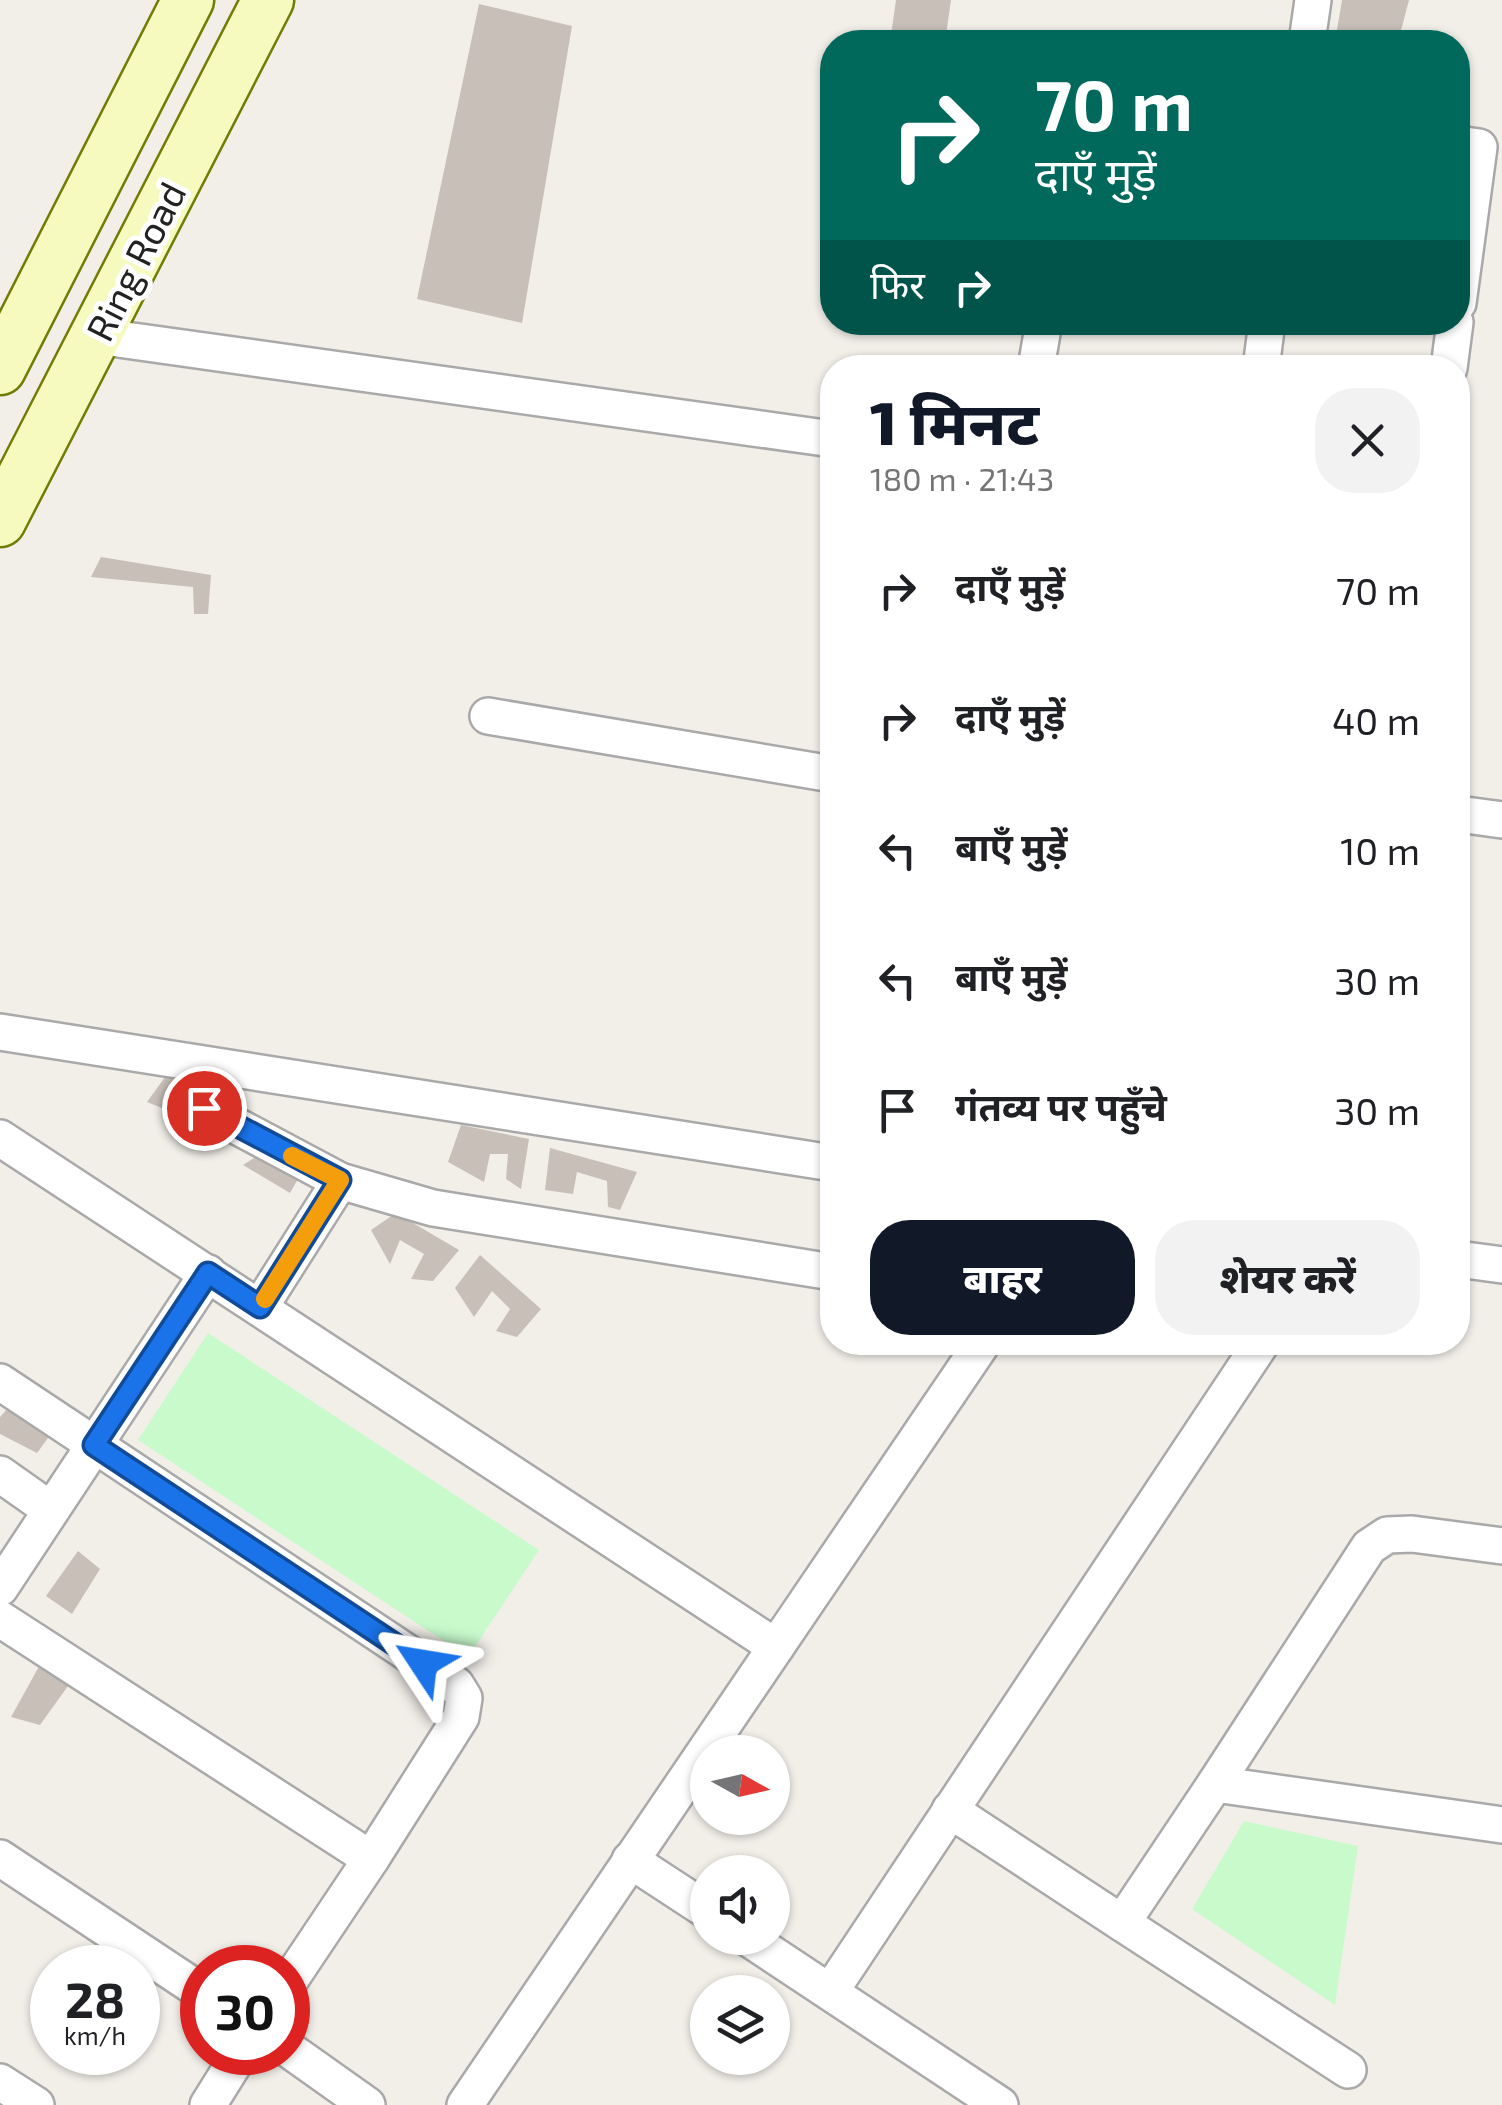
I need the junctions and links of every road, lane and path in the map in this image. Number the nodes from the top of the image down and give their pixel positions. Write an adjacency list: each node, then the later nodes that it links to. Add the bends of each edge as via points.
1 (188, 0): 8 (street, Ring Road)
2 (268, 0): 7 (street, Ring Road)
3 (1313, 0): 4 (street)
4 (1308, 30)
5 (1480, 147): 6 (street)
6 (1470, 218)
7 (98, 336): 9 (street); 10 (street, Ring Road)
8 (0, 369)
9 (820, 438)
10 (0, 521)
11 (488, 716): 12 (street)
12 (820, 772)
13 (1470, 816): 14 (street)
14 (1502, 820)
15 (0, 1032): 18 (street)
16 (204, 1108): 19 (street)
17 (0, 1138): 23 (street)
18 (820, 1160)
19 (340, 1180): 22 (street, via 433,1208); 24 (street)
20 (1470, 1261): 21 (street)
21 (1502, 1265)
22 (820, 1270)
23 (208, 1273): 24 (street); 28 (street)
24 (260, 1307): 34 (street)
25 (975, 1355): 34 (street)
26 (1253, 1355): 36 (street)
27 (0, 1382): 28 (street)
28 (94, 1445): 30 (street); 39 (street, via 456,1685 464,1698 461,1716)
29 (0, 1474): 30 (street)
30 (51, 1510): 32 (street)
31 (1502, 1546): 35 (street, via 1412,1534 1387,1535 1369,1548)
32 (0, 1588)
33 (0, 1619): 39 (street)
34 (776, 1646): 40 (street)
35 (1215, 1784): 37 (street); 42 (street)
36 (950, 1810): 42 (street); 46 (street)
37 (1502, 1826)
38 (0, 1858): 45 (street)
39 (371, 1860): 43 (street)
40 (630, 1860): 41 (street); 54 (street)
41 (690, 1899)
42 (1122, 1923): 48 (street)
43 (310, 1950)
44 (774, 1955): 46 (street)
45 (180, 1977)
46 (830, 1992): 55 (street)
47 (310, 2065): 53 (street)
48 (1348, 2070)
49 (227, 2075): 52 (street)
50 (0, 2082): 51 (street)
51 (36, 2105)
52 (208, 2105)
53 (367, 2105)
54 (464, 2105)
55 (1001, 2105)

